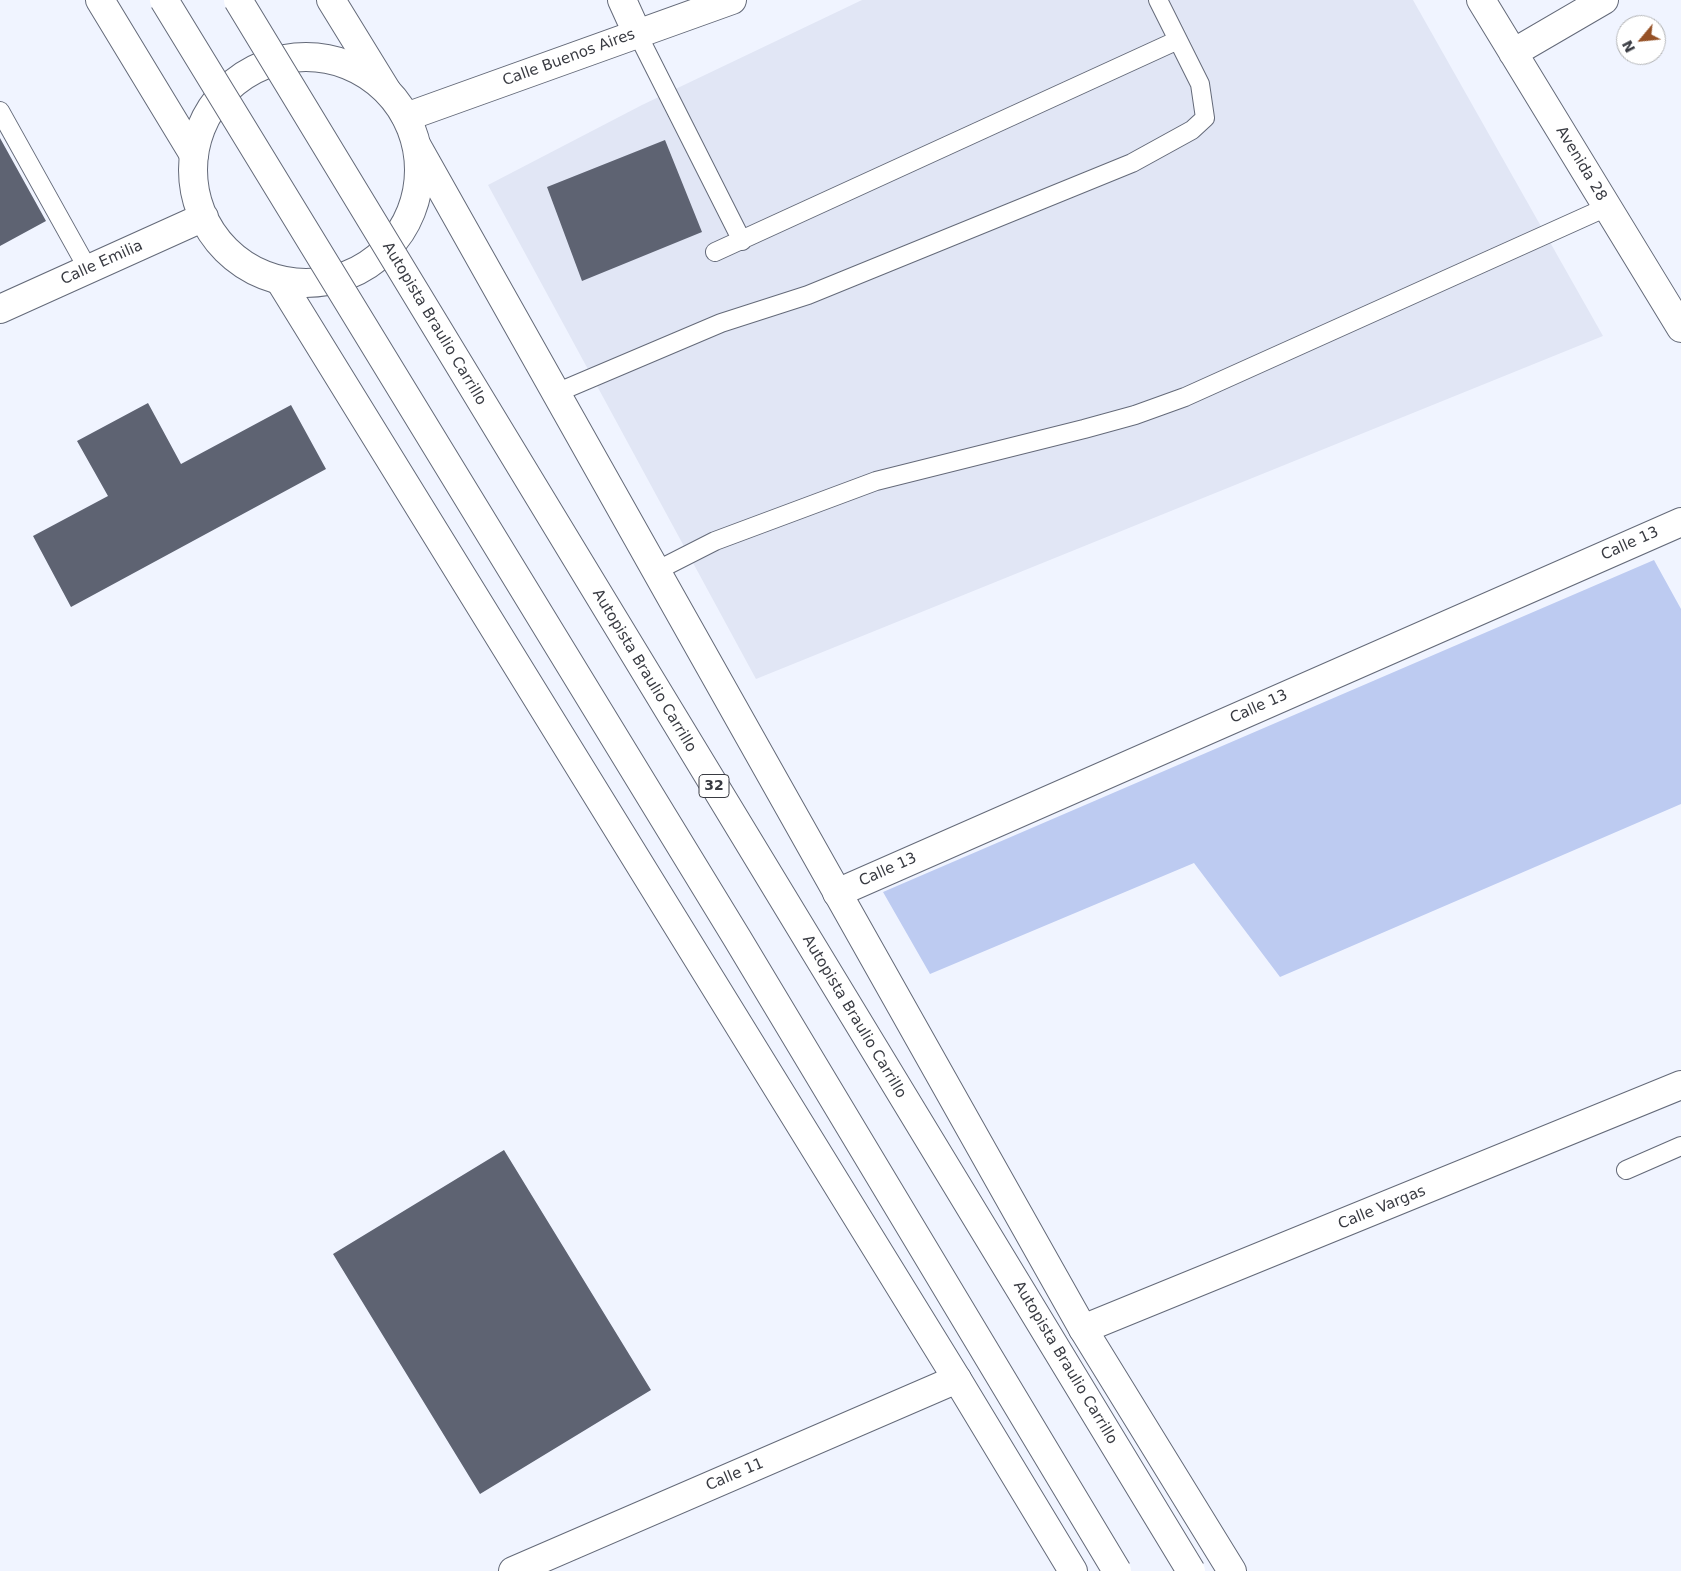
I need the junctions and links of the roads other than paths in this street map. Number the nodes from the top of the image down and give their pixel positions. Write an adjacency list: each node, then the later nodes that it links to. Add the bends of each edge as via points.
1 (100, 0): 17 (main road)
2 (164, 0): 37 (main road, bridge, via 737,938)
3 (238, 0): 38 (main road, Autopista Braulio Carrillo / 32, bridge)
4 (331, 0): 13 (main road)
5 (622, 0): 10 (main road)
6 (732, 0): 10 (main road, Calle Buenos Aires)
7 (1158, 0): 11 (lane)
8 (1481, 0): 12 (main road, Avenida 28)
9 (1604, 0): 12 (main road)
10 (637, 33): 15 (main road, Calle Buenos Aires); 20 (lane)
11 (1178, 40): 20 (lane); 26 (lane, via 1200,84 1205,118 1192,130 1132,163 808,295 721,322)
12 (1513, 53): 18 (main road, Avenida 28)
13 (387, 91): 15 (main road); 17 (main road, via 362,72 333,60 301,57 270,62 242,76 219,98 203,125)
14 (0, 111): 22 (lane)
15 (406, 117): 16 (main road)
16 (417, 146): 23 (main road, via 419,185 408,221 385,252 354,274 318,283); 26 (main road)
17 (194, 155): 19 (main road, via 194,187)
18 (1607, 207): 25 (main road, Avenida 28); 28 (lane, via 1184,397 1084,429 876,481 715,541)
19 (204, 217): 22 (main road, Calle Emilia); 23 (main road, via 221,244 245,265)
20 (742, 241): 21 (lane)
21 (715, 252)
22 (88, 269): 24 (main road, Calle Emilia)
23 (280, 281): 34 (main road)
24 (2, 303)
25 (1681, 328)
26 (556, 393): 28 (main road)
27 (1681, 522): 29 (main road, Calle 13)
28 (656, 571): 29 (main road)
29 (837, 893): 33 (main road)
30 (1681, 1085): 33 (main road, Calle Vargas)
31 (1681, 1146): 32 (lane)
32 (1626, 1170)
33 (1083, 1329): 39 (main road)
34 (957, 1379): 35 (main road, Calle 11); 36 (main road)
35 (513, 1571)
36 (1073, 1571)
37 (1117, 1571)
38 (1191, 1571)
39 (1232, 1571)

